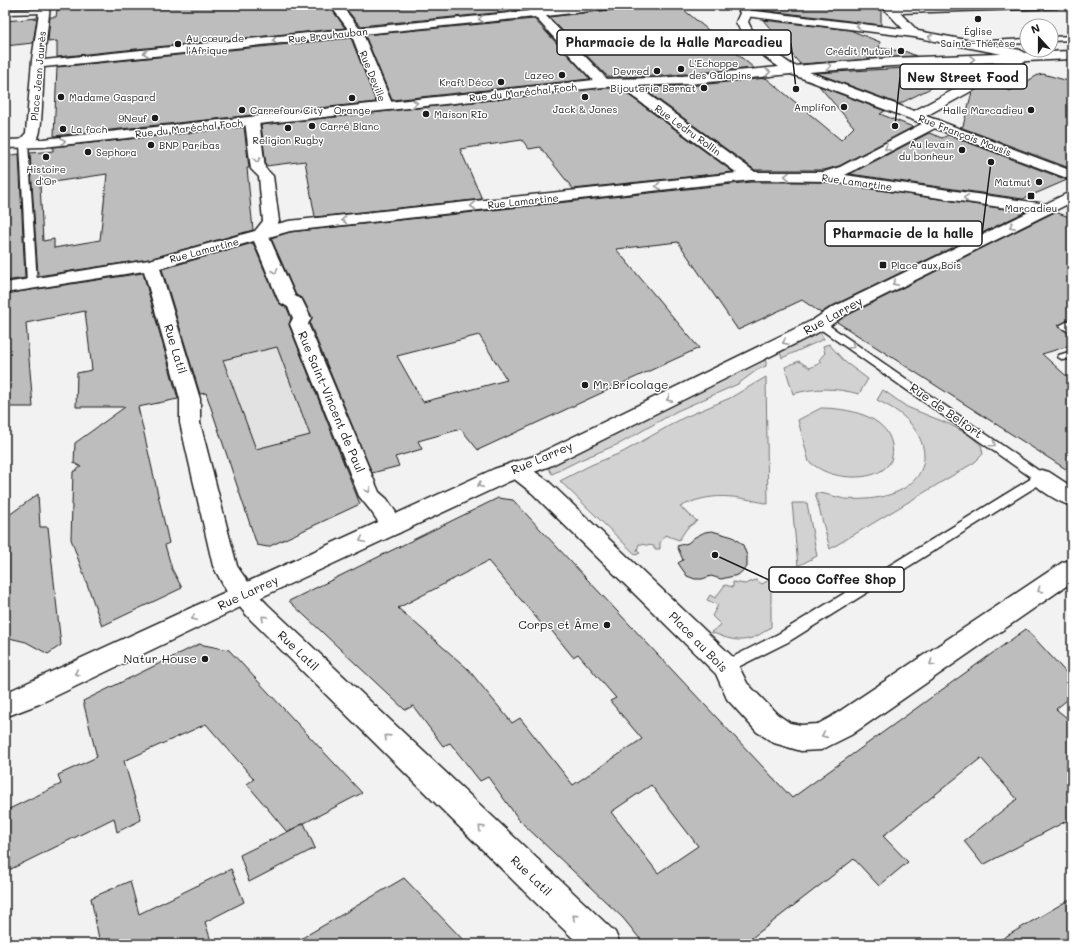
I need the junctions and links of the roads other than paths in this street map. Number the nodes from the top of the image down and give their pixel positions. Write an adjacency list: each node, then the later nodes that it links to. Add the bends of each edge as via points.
1 (20, 5): 8 (lane)
2 (335, 5): 11 (street, Rue Deville)
3 (617, 5): 6 (street, Rue Brauhauban)
4 (1057, 5): 10 (street); 12 (street, via 891,10)
5 (45, 8): 8 (lane); 22 (street, Place Jean Jaurès)
6 (534, 9): 11 (street, Rue Brauhauban, one-way to 11); 24 (street)
7 (743, 9): 12 (street, one-way to 7); 23 (street, via 742,22 745,29 777,61)
8 (16, 11): 9 (lane)
9 (5, 12)
10 (1067, 13)
11 (356, 32): 22 (street, Rue Brauhauban, one-way to 22); 26 (street, Rue Deville)
12 (914, 34): 16 (street, one-way to 12)
13 (1072, 38): 14 (lane)
14 (1059, 39)
15 (1019, 41): 16 (lane)
16 (968, 44): 17 (street)
17 (1019, 55)
18 (1072, 55): 19 (street, Rue du Maréchal Foch)
19 (1059, 56)
20 (1019, 57): 23 (street, Rue du Maréchal Foch, one-way to 20, via 834,65)
21 (1022, 58): 27 (street)
22 (38, 64): 30 (street, Place Jean Jaurès, via 33,134)
23 (790, 70): 25 (street, Rue du Maréchal Foch, one-way to 23); 27 (street, Rue François Mousis)
24 (603, 83): 25 (street, Rue du Maréchal Foch); 26 (street, Rue du Maréchal Foch, one-way to 24)
25 (625, 84): 33 (street, Rue Ledru Rollin)
26 (386, 106): 28 (street, Rue du Maréchal Foch)
27 (915, 116): 29 (street, Rue François Mousis)
28 (252, 121): 30 (street, Rue du Maréchal Foch, one-way to 28); 38 (street, one-way to 38, via 258,168 266,176 271,221)
29 (934, 123): 34 (street, Rue François Mousis); 35 (street, one-way to 35, via 845,170)
30 (24, 143): 31 (street, Rue du Maréchal Foch); 32 (street, Rue du Maréchal Foch); 40 (lane)
31 (5, 144)
32 (5, 149)
33 (751, 176): 35 (street, Rue Lamartine, one-way to 33); 38 (street, Rue Lamartine, one-way to 38, via 289,226)
34 (1072, 176)
35 (826, 177): 37 (street, Rue Lamartine, one-way to 35)
36 (1072, 196): 37 (street, Rue Larrey)
37 (1046, 209): 43 (street, Rue Larrey, one-way to 43, via 837,312)
38 (260, 235): 39 (street, Rue Lamartine); 48 (street, Rue Saint-Vincent de Paul, one-way to 48, via 287,299 296,304 302,318 299,324 370,496)
39 (151, 265): 40 (street, Rue Lamartine); 50 (street, Rue Latil, via 190,399 190,422 225,566)
40 (32, 283): 41 (street, Rue Lamartine)
41 (5, 288)
42 (1072, 322): 44 (lane, via 1064,326)
43 (820, 324): 45 (street, Rue Larrey, one-way to 45, via 542,461); 46 (lane, Rue de Belfort, one-way to 46)
44 (1072, 331)
45 (516, 469): 48 (street, Rue Larrey, one-way to 48); 51 (street, Place au Bois, via 540,487)
46 (1041, 478): 47 (street, Rue de Belfort); 51 (lane, via 783,638)
47 (1072, 498)
48 (393, 526): 50 (street, Rue Larrey, one-way to 50)
49 (1072, 569): 51 (street, Place au Bois, one-way to 51, via 821,737 790,736 767,723 737,691)
50 (242, 595): 52 (street, Rue Larrey, one-way to 52); 53 (street, Rue Latil, one-way to 50)
51 (726, 667)
52 (5, 705)
53 (603, 944)

